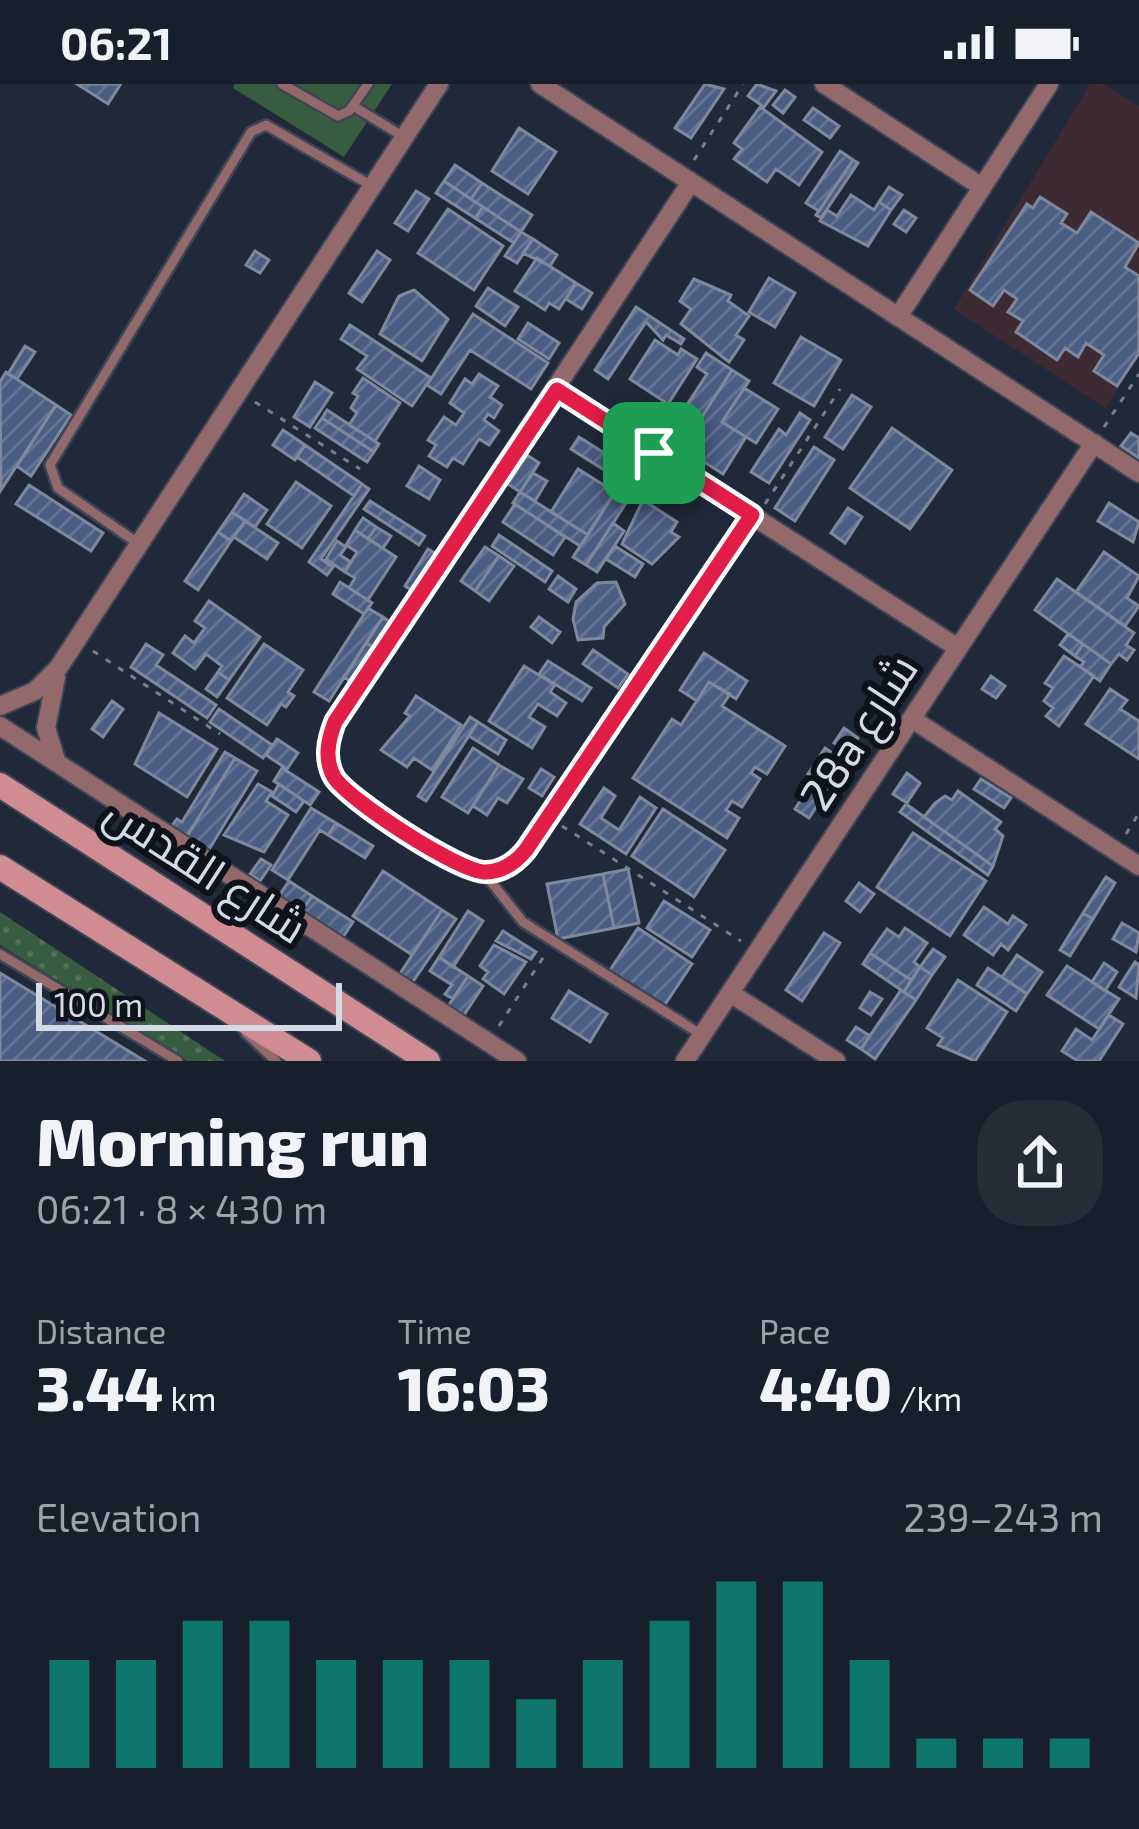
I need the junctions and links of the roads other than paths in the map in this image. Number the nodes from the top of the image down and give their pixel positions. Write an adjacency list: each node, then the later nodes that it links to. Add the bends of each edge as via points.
1 (282, 84): 7 (lane, via 332,115)
2 (368, 84): 7 (lane)
3 (439, 84): 8 (street)
4 (540, 84): 9 (street)
5 (824, 84): 11 (street)
6 (1049, 84): 11 (street)
7 (353, 106): 8 (lane)
8 (404, 137): 10 (street)
9 (687, 179): 12 (street); 13 (street)
10 (372, 186): 17 (street); 17 (lane, via 271,128 251,132 52,458 58,488)
11 (982, 187): 12 (street)
12 (898, 317): 14 (street)
13 (557, 390): 16 (street); 27 (street, via 335,722 328,760 346,790)
14 (1094, 443): 15 (street); 18 (street, 28a شارع)
15 (1139, 473)
16 (754, 517): 18 (street); 27 (street, via 517,860)
17 (139, 544): 19 (street)
18 (958, 648): 21 (street, 28a شارع)
19 (59, 667): 20 (street, via 35,691); 23 (street, via 46,728)
20 (0, 706)
21 (911, 719): 25 (street); 29 (street, 28a شارع)
22 (0, 726): 23 (street)
23 (58, 763): 36 (street)
24 (0, 785): 35 (main road, شارع القدس)
25 (1139, 866)
26 (0, 867): 30 (main road)
27 (484, 873): 31 (lane, via 507,908)
28 (0, 954): 32 (lane)
29 (730, 993): 31 (street, 28a شارع); 38 (street)
30 (212, 999): 33 (lane); 34 (main road)
31 (702, 1035): 37 (street, 28a شارع)
32 (178, 1061)
33 (276, 1061)
34 (309, 1061)
35 (428, 1061)
36 (517, 1061)
37 (685, 1061)
38 (836, 1061)

